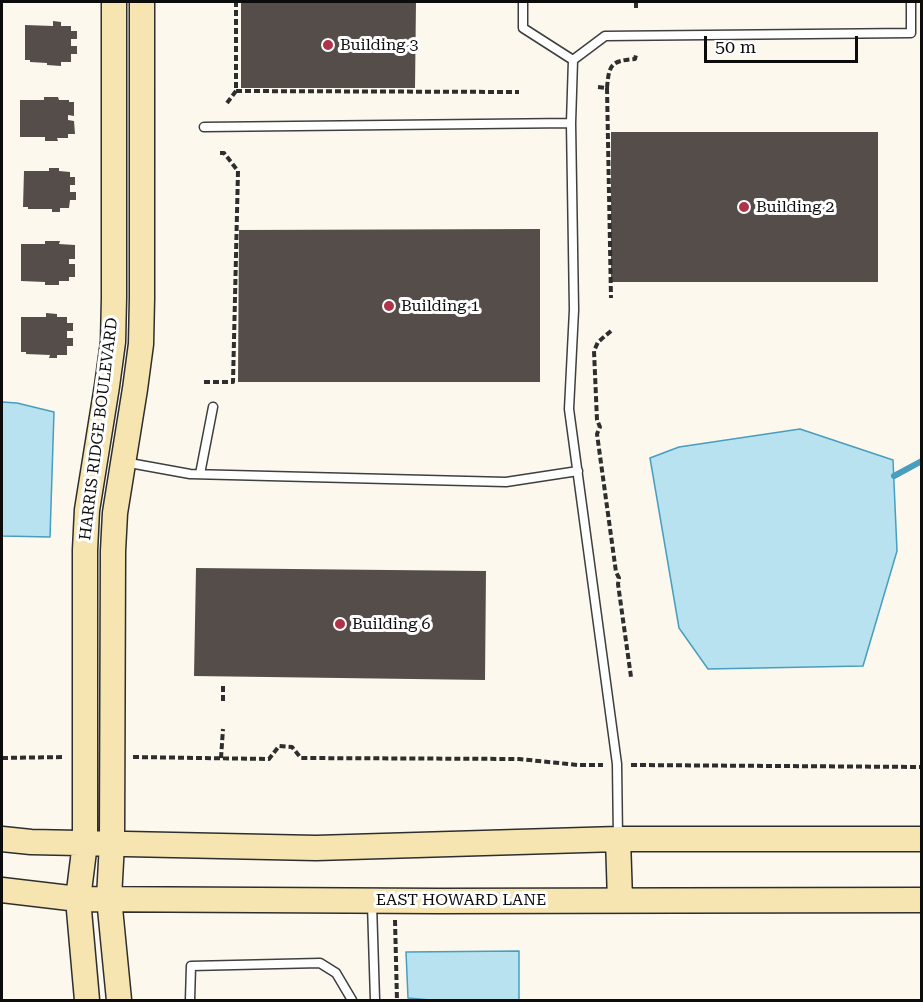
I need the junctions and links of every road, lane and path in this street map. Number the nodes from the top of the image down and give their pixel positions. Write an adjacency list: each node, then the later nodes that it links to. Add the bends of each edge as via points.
1 (114, 2): 29 (main road, HARRIS RIDGE BOULEVARD, via 114,298 107,386 87,510)
2 (142, 2): 22 (main road, HARRIS RIDGE BOULEVARD, via 141,344)
3 (236, 2): 12 (path)
4 (523, 2): 9 (lane, via 523,28)
5 (636, 2): 7 (path)
6 (911, 2): 9 (lane, via 911,33 605,36)
7 (636, 9)
8 (636, 55): 11 (path, via 635,59 612,65)
9 (573, 60): 15 (lane)
10 (598, 87): 11 (path)
11 (608, 88): 18 (path)
12 (236, 91): 13 (path); 14 (path)
13 (519, 92)
14 (227, 102)
15 (572, 123): 16 (lane); 23 (lane, via 574,310 569,408)
16 (204, 127)
17 (220, 153): 20 (path, via 238,171 233,382)
18 (611, 298)
19 (611, 332): 25 (path, via 598,342 594,351 600,427 597,434)
20 (204, 382)
21 (213, 407): 24 (lane)
22 (123, 461): 24 (lane); 30 (main road, HARRIS RIDGE BOULEVARD, via 113,551)
23 (578, 471): 24 (lane, via 506,482); 33 (lane)
24 (200, 474)
25 (631, 677)
26 (223, 686): 27 (path)
27 (223, 703)
28 (223, 729): 32 (path)
29 (85, 757): 31 (path); 38 (main road, HARRIS RIDGE BOULEVARD)
30 (112, 757): 32 (path); 39 (main road, HARRIS RIDGE BOULEVARD)
31 (2, 758)
32 (221, 758): 33 (path, via 268,759 279,746 292,747 301,758 519,759)
33 (617, 764): 34 (path); 37 (lane)
34 (921, 767)
35 (921, 838): 37 (main road)
36 (2, 839): 38 (main road)
37 (618, 839): 39 (main road, via 316,848); 44 (main road)
38 (85, 843): 39 (main road); 41 (main road, HARRIS RIDGE BOULEVARD)
39 (112, 843): 42 (main road, HARRIS RIDGE BOULEVARD)
40 (2, 890): 41 (main road, EAST HOWARD LANE)
41 (78, 898): 42 (main road, EAST HOWARD LANE); 47 (main road, HARRIS RIDGE BOULEVARD)
42 (110, 898): 43 (main road, EAST HOWARD LANE); 48 (main road, HARRIS RIDGE BOULEVARD)
43 (372, 900): 44 (main road, EAST HOWARD LANE); 51 (lane)
44 (620, 900): 45 (main road, EAST HOWARD LANE)
45 (921, 900)
46 (395, 920): 52 (path)
47 (87, 1000)
48 (119, 1000)
49 (190, 1000): 50 (lane, via 191,966 320,963 336,973)
50 (352, 1000)
51 (375, 1000)
52 (397, 1000)

